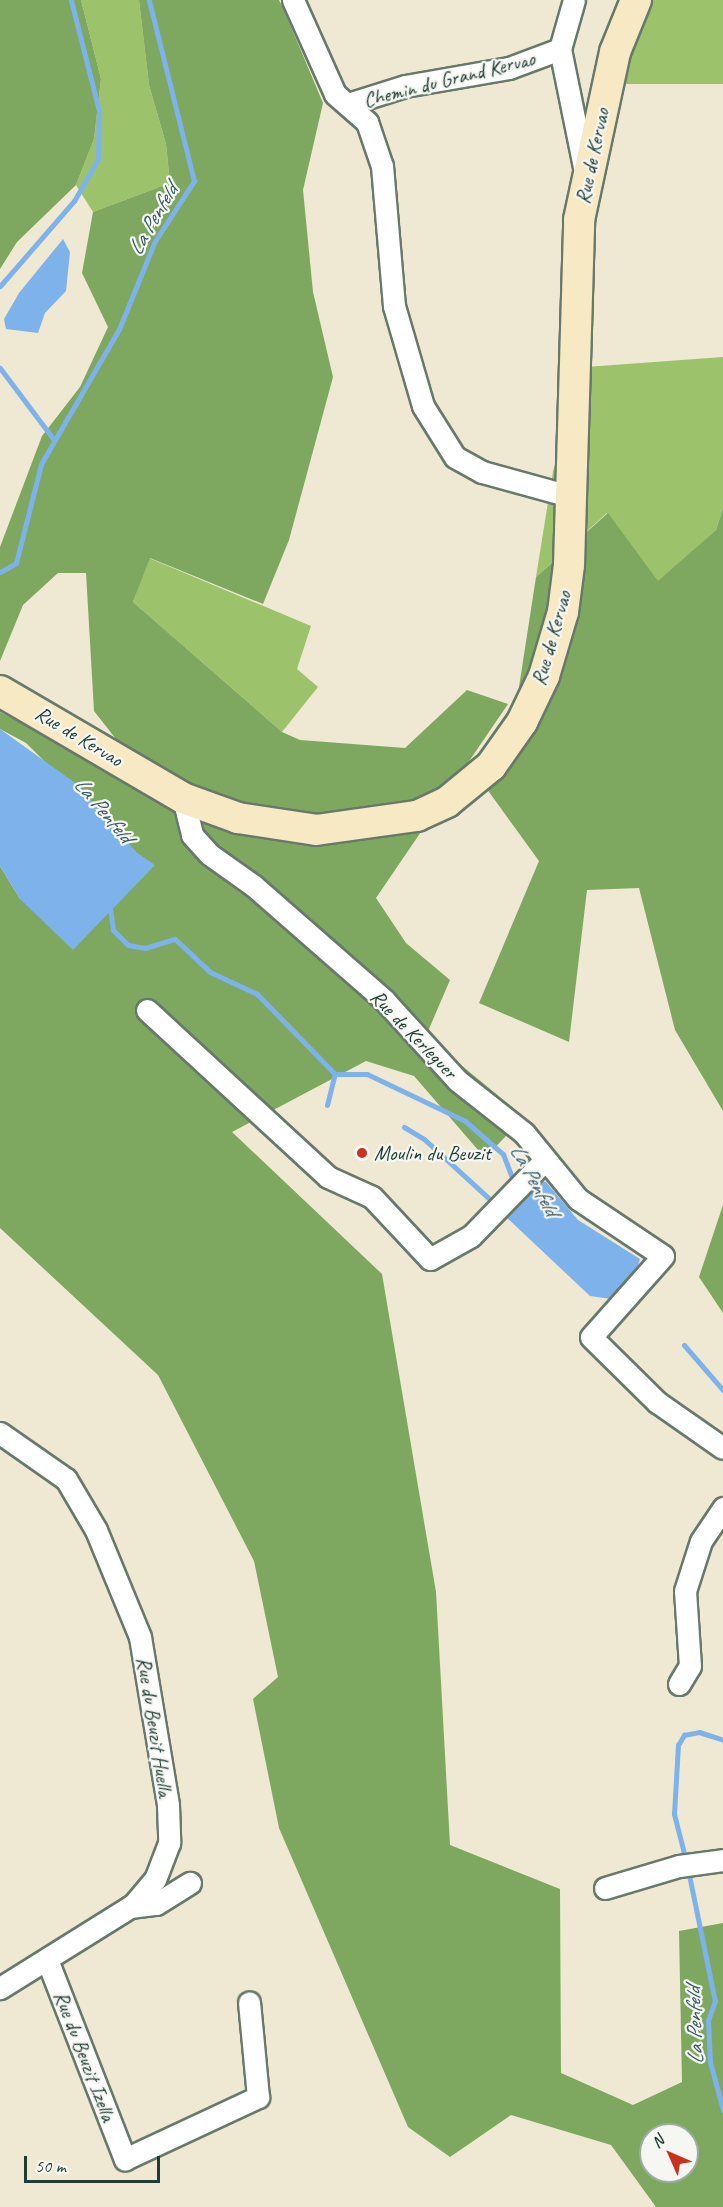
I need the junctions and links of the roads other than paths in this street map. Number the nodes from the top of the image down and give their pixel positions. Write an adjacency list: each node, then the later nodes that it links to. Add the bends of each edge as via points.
1 (293, 0): 5 (street, Chemin du Grand Kervao, via 335,94)
2 (574, 0): 4 (street)
3 (636, 0): 6 (main road, Rue de Kervao, via 615,52)
4 (560, 49): 5 (street, Chemin du Grand Kervao, via 509,68 405,86); 6 (street, Chemin du Grand Kervao)
5 (348, 104): 7 (street, Chemin du Grand Kervao, via 367,122 382,166 394,306 423,406 455,457 482,472)
6 (586, 178): 7 (main road, Rue de Kervao, via 579,220)
7 (570, 496): 9 (main road, Rue de Kervao, via 563,612 544,676 522,722 491,766 447,802 406,818 316,830 238,818)
8 (0, 691): 9 (main road, Rue de Kervao)
9 (183, 798): 11 (street, Rue de Kerleguer, via 192,835 209,854 254,886 384,1000 458,1081 524,1133)
10 (147, 1010): 11 (street, via 328,1178 372,1197 430,1259 471,1236)
11 (543, 1162): 13 (street, Rue de Kerleguer, via 578,1199 663,1256 591,1337 657,1402)
12 (0, 1433): 19 (street, Rue du Beuzit Huella, via 66,1479 96,1530 140,1637 168,1805 169,1843 154,1879)
13 (723, 1448)
14 (723, 1508): 15 (street, via 701,1541 685,1591 690,1666)
15 (679, 1684)
16 (723, 1860): 18 (street, via 688,1864)
17 (190, 1883): 19 (street, via 156,1904)
18 (605, 1888)
19 (130, 1907): 20 (street, Rue du Beuzit Huella)
20 (48, 1962): 21 (street, Rue du Beuzit Huella); 22 (street, Rue du Beuzit Izella, via 125,2159 258,2097)
21 (0, 1988)
22 (249, 2001)

